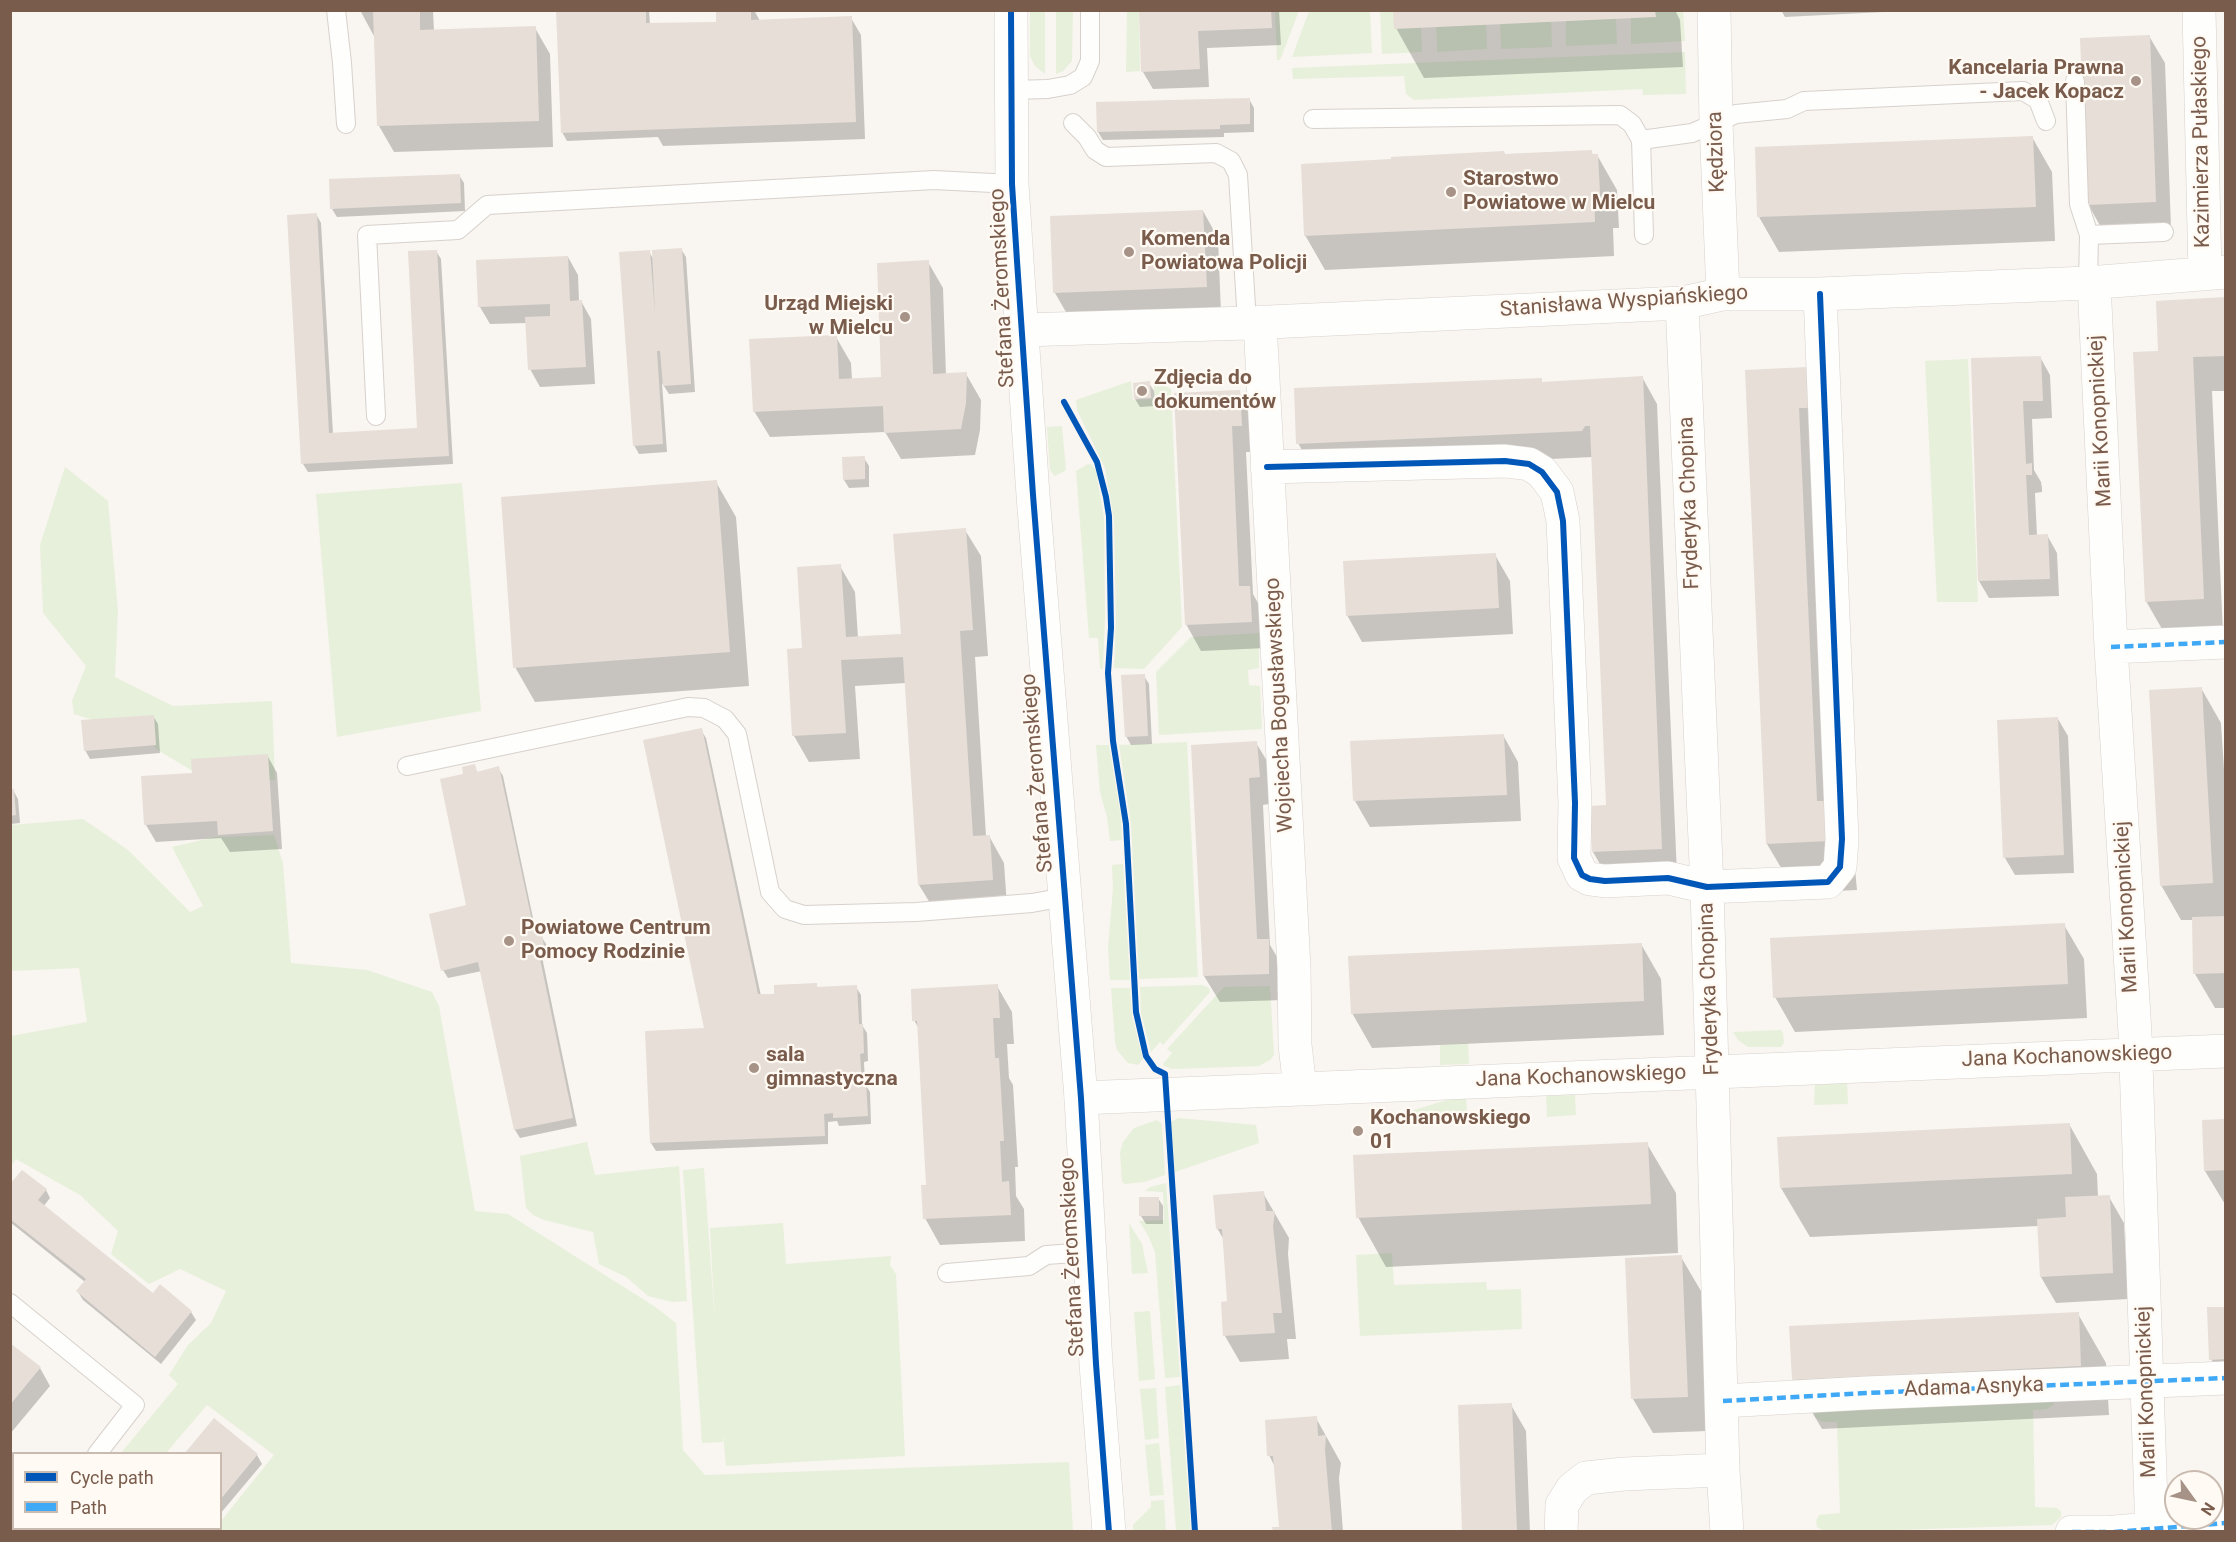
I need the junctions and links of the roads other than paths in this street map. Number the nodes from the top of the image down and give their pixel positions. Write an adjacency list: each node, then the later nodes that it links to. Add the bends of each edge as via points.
1 (336, 10): 12 (lane)
2 (1011, 10): 7 (street, Stefana Żeromskiego)
3 (1090, 10): 7 (lane, via 1090,61 1083,77 1070,85)
4 (2199, 10): 18 (street, Kazimierza Pułaskiego)
5 (1720, 11): 11 (street, Kędziora)
6 (2075, 81): 17 (lane, via 2079,204)
7 (1012, 90): 14 (street, Stefana Żeromskiego)
8 (1313, 119): 13 (lane, via 1620,115 1632,124)
9 (2046, 121): 11 (lane, via 2038,100 2023,91 1804,101 1787,109 1736,114)
10 (1073, 123): 23 (lane, via 1095,150 1106,157 1216,153 1231,161 1238,175)
11 (1716, 123): 13 (lane, via 1692,133); 20 (street, Kędziora)
12 (345, 124)
13 (1641, 140): 16 (lane)
14 (1012, 184): 24 (street, Stefana Żeromskiego); 25 (lane, via 934,180 487,205 458,230 367,235)
15 (2164, 232): 17 (lane)
16 (1644, 234)
17 (2089, 235): 19 (lane)
18 (2215, 273): 19 (street, Stanisława Wyspiańskiego)
19 (2091, 282): 21 (street, Stanisława Wyspiańskiego); 28 (street, Marii Konopnickiej)
20 (1723, 294): 21 (street, Stanisława Wyspiańskiego); 22 (street, Stanisława Wyspiańskiego)
21 (1820, 294): 30 (street, via 1840,867 1828,882)
22 (1682, 303): 23 (street, Stanisława Wyspiańskiego); 30 (street, Fryderyka Chopina)
23 (1253, 322): 24 (street, Stanisława Wyspiańskiego); 26 (street, Wojciecha Bogusławskiego)
24 (1022, 330): 31 (street, Stefana Żeromskiego)
25 (376, 416)
26 (1267, 467): 30 (street, via 1505,461 1528,464 1542,472 1557,492 1563,521 1574,858 1582,875 1590,879 1668,878); 35 (street, Wojciecha Bogusławskiego)
27 (2226, 642): 28 (street)
28 (2111, 648): 33 (street, Marii Konopnickiej)
29 (407, 766): 31 (lane, via 688,707 704,708 725,719 737,734 770,892 785,909 804,915 916,912)
30 (1707, 887): 34 (street, Fryderyka Chopina)
31 (1065, 897): 36 (street, Stefana Żeromskiego)
32 (2226, 1051): 33 (street, Jana Kochanowskiego)
33 (2135, 1054): 34 (street, Jana Kochanowskiego); 41 (street, Marii Konopnickiej)
34 (1713, 1072): 35 (street, Jana Kochanowskiego); 42 (street, Fryderyka Chopina)
35 (1300, 1088): 36 (street, Jana Kochanowskiego)
36 (1081, 1098): 37 (street, Stefana Żeromskiego)
37 (1089, 1252): 38 (lane, via 1046,1256 1029,1266); 47 (street, Stefana Żeromskiego)
38 (947, 1272)
39 (10, 1303): 43 (lane, via 135,1405)
40 (2226, 1378): 41 (street, Adama Asnyka)
41 (2147, 1382): 42 (street, Adama Asnyka); 46 (street, Marii Konopnickiej)
42 (1723, 1401): 44 (street, Fryderyka Chopina)
43 (99, 1452)
44 (1723, 1470): 48 (street, via 1586,1478 1572,1489 1562,1505); 49 (street, Fryderyka Chopina)
45 (2226, 1523): 46 (street)
46 (2152, 1530): 52 (street)
47 (1109, 1532)
48 (1561, 1532)
49 (1727, 1532)
50 (2072, 1532): 51 (street)
51 (2106, 1532)
52 (2114, 1532)

